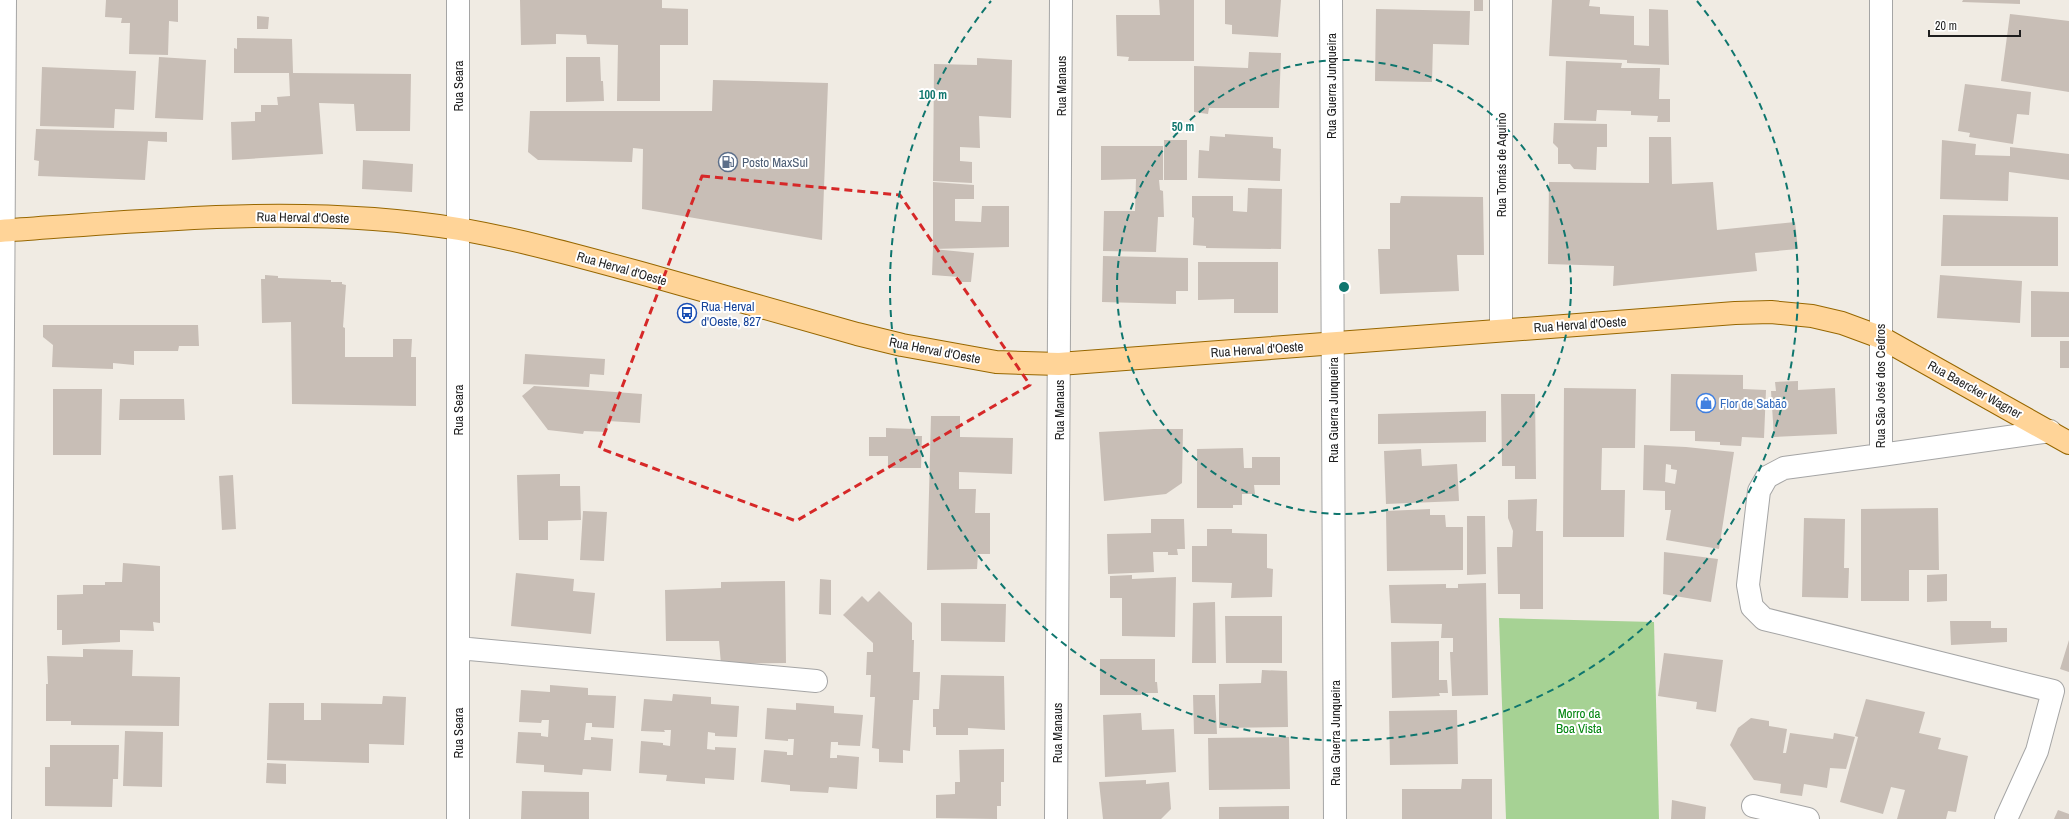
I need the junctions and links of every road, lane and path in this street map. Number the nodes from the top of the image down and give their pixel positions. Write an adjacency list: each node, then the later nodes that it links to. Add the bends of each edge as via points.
1 (5, 0): 8 (street)
2 (458, 0): 7 (street, Rua Seara)
3 (1061, 0): 12 (street, Rua Manaus)
4 (1331, 0): 11 (street, Rua Guerra Junqueira)
5 (1501, 0): 9 (street, Rua Tomás de Aquino)
6 (1881, 0): 10 (street, Rua São José dos Cedros)
7 (458, 229): 8 (main road, Rua Herval d'Oeste, via 381,220 289,215 193,217); 12 (main road, Rua Herval d'Oeste, via 576,255 902,345 996,362); 17 (street, Rua Seara)
8 (2, 231): 16 (street)
9 (1501, 330): 10 (main road, Rua Herval d'Oeste, via 1772,312 1812,316 1842,323); 11 (main road, Rua Herval d'Oeste)
10 (1880, 337): 13 (main road, Rua Baercker Wagner); 15 (street, Rua São José dos Cedros)
11 (1332, 343): 12 (main road, Rua Herval d'Oeste); 23 (street, Rua Guerra Junqueira)
12 (1059, 364): 22 (street, Rua Manaus)
13 (2050, 431): 14 (main road, Rua Baercker Wagner); 15 (street)
14 (2069, 443)
15 (1881, 455): 25 (street, Rua São José dos Cedros, via 1784,468 1766,476 1759,491 1748,585 1752,607 1764,619 2053,691 2037,751)
16 (1, 488): 20 (street)
17 (458, 648): 18 (street); 21 (street, Rua Seara)
18 (816, 681)
19 (1753, 806): 24 (street)
20 (0, 819)
21 (458, 819)
22 (1056, 819)
23 (1335, 819)
24 (1808, 819)
25 (2006, 819)

